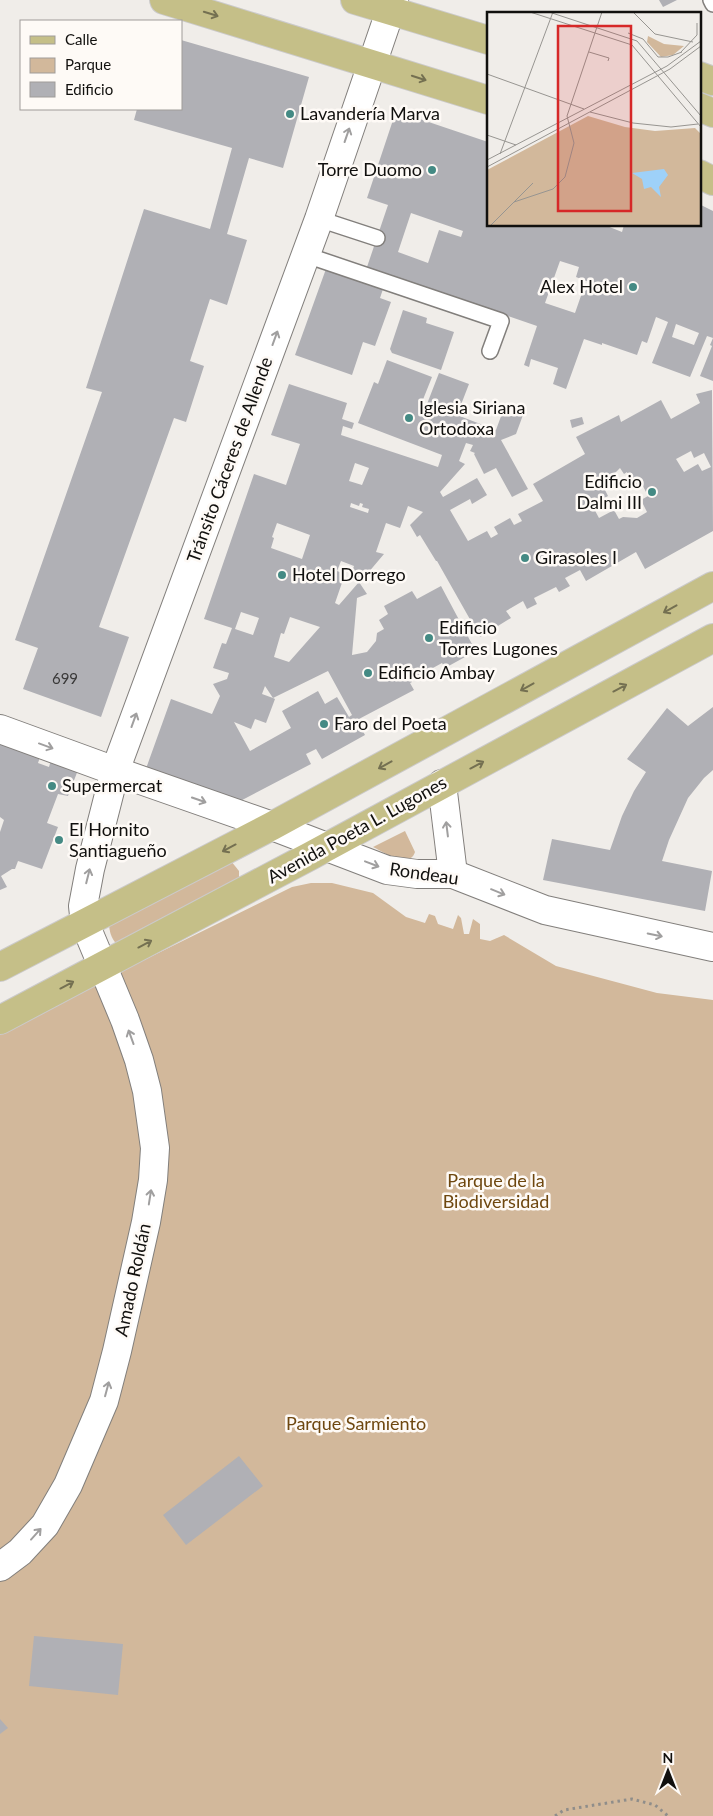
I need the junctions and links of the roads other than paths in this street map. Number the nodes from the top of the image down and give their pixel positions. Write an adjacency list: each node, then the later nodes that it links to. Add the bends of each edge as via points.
1 (164, 0): 8 (main road, one-way to 8)
2 (355, 0): 5 (main road)
3 (711, 0): 4 (lane)
4 (713, 4)
5 (392, 5): 6 (main road); 7 (main road); 8 (street, Tránsito Cáceres de Allende)
6 (487, 20)
7 (487, 40)
8 (372, 63): 11 (main road, one-way to 11); 16 (street, Tránsito Cáceres de Allende, one-way to 8)
9 (700, 76): 10 (main road)
10 (713, 81)
11 (487, 100)
12 (700, 108): 13 (main road)
13 (713, 113)
14 (700, 174): 15 (main road)
15 (713, 181)
16 (319, 219): 17 (lane); 18 (street, Tránsito Cáceres de Allende)
17 (377, 238)
18 (306, 255): 19 (lane, via 501,321); 23 (street, Tránsito Cáceres de Allende, one-way to 18)
19 (490, 351)
20 (713, 586): 25 (main road, one-way to 25)
21 (713, 638): 24 (main road, Avenida Poeta L. Lugones, one-way to 21)
22 (0, 729): 23 (street, Rondeau, one-way to 23)
23 (115, 772): 25 (street, Rondeau, one-way to 25); 28 (street, Tránsito Cáceres de Allende, one-way to 23, via 86,886)
24 (442, 784): 26 (main road, Avenida Poeta L. Lugones); 27 (street, one-way to 24)
25 (272, 826): 26 (street, Rondeau); 28 (main road, one-way to 28)
26 (326, 847): 27 (street, Rondeau, one-way to 27, via 387,870); 31 (main road, Avenida Poeta L. Lugones, one-way to 26)
27 (453, 874): 29 (street, Rondeau, one-way to 29, via 545,910)
28 (85, 924): 30 (main road); 31 (street, Amado Roldán)
29 (713, 947)
30 (0, 967)
31 (102, 967): 32 (main road, Avenida Poeta L. Lugones, one-way to 31); 33 (street, Amado Roldán, one-way to 31, via 20,1552 45,1525 68,1485 104,1400 146,1222 155,1148 149,1098 125,1020)
32 (0, 1020)
33 (0, 1567)

